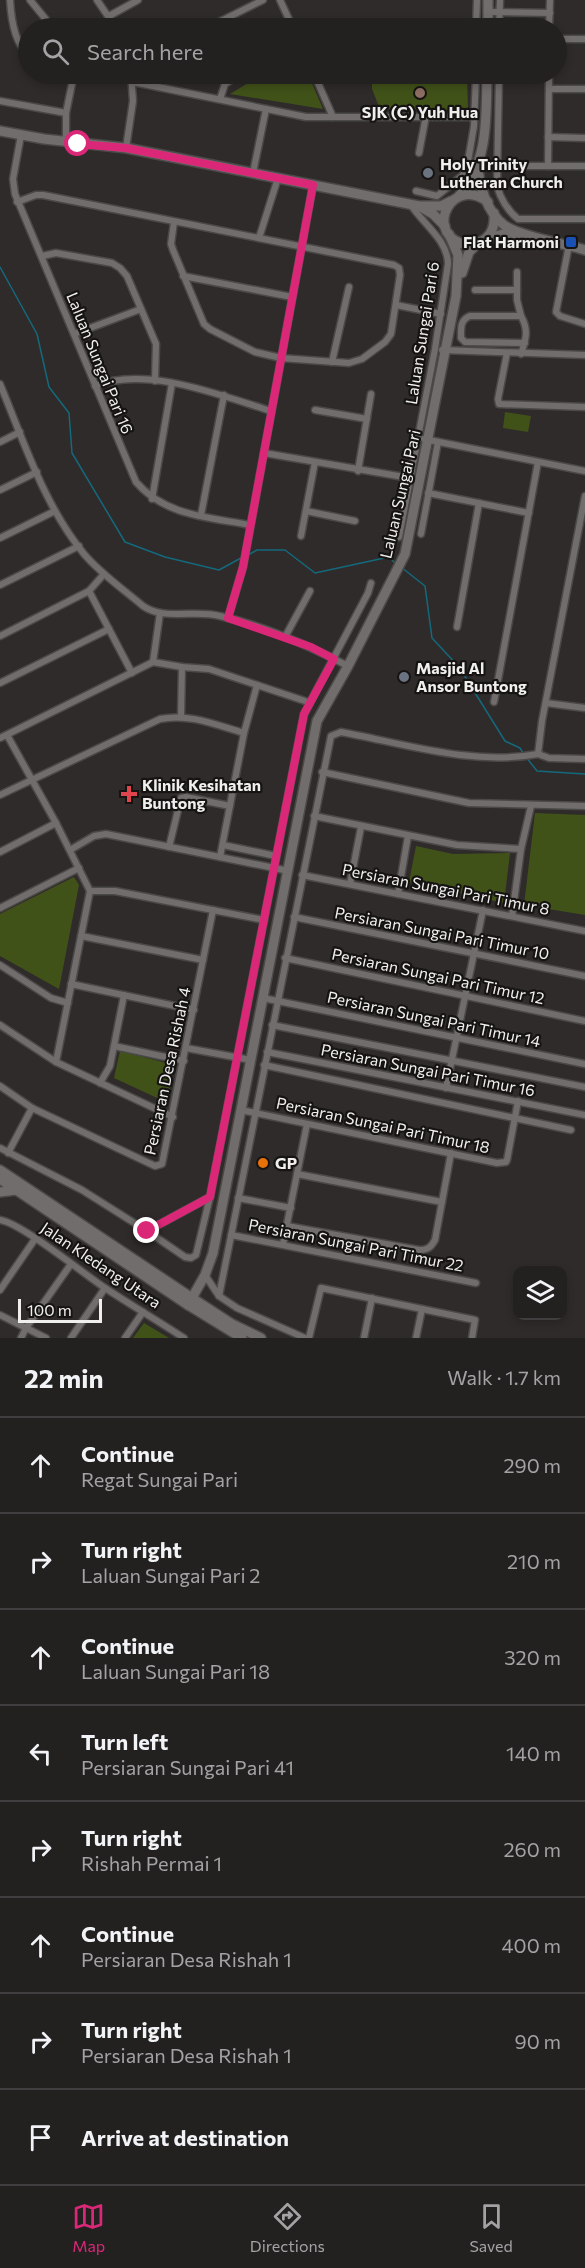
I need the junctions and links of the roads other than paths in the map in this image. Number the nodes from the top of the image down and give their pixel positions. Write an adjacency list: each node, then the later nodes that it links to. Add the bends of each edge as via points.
1 (10, 0): 22 (street)
2 (30, 0): 15 (street)
3 (98, 0): 14 (street)
4 (138, 0): 14 (street)
5 (263, 0): 16 (street)
6 (280, 0): 17 (street)
7 (477, 0): 18 (street)
8 (488, 0): 11 (main road)
9 (500, 0): 12 (street)
10 (550, 0): 13 (street)
11 (488, 12): 12 (street); 19 (main road)
12 (500, 12): 13 (street); 20 (street)
13 (550, 13): 21 (street)
14 (109, 16)
15 (45, 18)
16 (227, 18)
17 (288, 18)
18 (476, 18)
19 (488, 18)
20 (500, 18)
21 (550, 18)
22 (18, 39)
23 (567, 39): 24 (street)
24 (585, 39)
25 (72, 84): 39 (street)
26 (133, 84): 48 (street)
27 (143, 84): 36 (street)
28 (225, 84): 36 (street)
29 (318, 84): 41 (street)
30 (476, 84): 42 (street)
31 (487, 84): 50 (main road, via 486,121)
32 (499, 84): 51 (street)
33 (549, 84): 34 (street)
34 (549, 89): 35 (street); 45 (street)
35 (585, 89)
36 (220, 99): 38 (street)
37 (0, 101): 39 (street)
38 (266, 109): 41 (street, via 306,117); 54 (street)
39 (66, 113): 47 (street)
40 (426, 116): 41 (street); 42 (street); 49 (street)
41 (333, 117)
42 (475, 117): 57 (street, via 463,175 437,196)
43 (0, 131): 44 (main road)
44 (21, 135): 47 (main road); 59 (street, Laluan Sungai Pari 16, via 13,179)
45 (548, 137): 46 (street); 52 (street)
46 (585, 138)
47 (66, 142): 48 (main road)
48 (126, 148): 54 (main road)
49 (419, 153)
50 (478, 166): 58 (main road, via 470,184); 60 (main road, via 479,183)
51 (497, 166): 52 (street); 63 (street, via 499,195 518,219)
52 (548, 166): 53 (street)
53 (585, 166)
54 (253, 173): 55 (main road)
55 (278, 178): 56 (main road); 66 (street)
56 (313, 185): 61 (main road); 68 (street)
57 (416, 191)
58 (455, 199): 60 (main road, via 475,195); 61 (main road, via 441,206); 65 (main road, via 445,213)
59 (17, 202): 64 (street, via 43,195); 72 (street, Laluan Sungai Pari 16)
60 (488, 202): 62 (main road)
61 (415, 206): 65 (main road, via 428,210); 82 (street, Laluan Sungai Pari 6, via 448,257)
62 (494, 213): 67 (main road, via 492,232); 69 (main road, via 511,229)
63 (585, 219)
64 (174, 222): 66 (street); 74 (street, via 171,244)
65 (447, 230): 67 (main road, via 461,244); 78 (main road, Laluan Sungai Pari, via 458,255)
66 (259, 238): 68 (street)
67 (481, 242): 69 (main road, via 506,233); 78 (main road, via 465,260)
68 (302, 246): 79 (street); 80 (street, via 399,268)
69 (569, 248): 70 (main road); 71 (main road); 84 (street, via 556,312)
70 (585, 250)
71 (585, 254)
72 (42, 256): 81 (street, via 56,253 120,267); 85 (street, Laluan Sungai Pari 16)
73 (517, 272): 77 (street)
74 (183, 276): 79 (street); 91 (street, via 200,317 210,329 255,352)
75 (349, 287): 92 (street)
76 (475, 290): 77 (street)
77 (517, 290): 83 (street)
78 (456, 296): 87 (main road, Laluan Sungai Pari)
79 (292, 297): 91 (street)
80 (396, 305): 82 (street); 92 (street, via 391,334 385,342 355,362)
81 (141, 309): 85 (street); 93 (street, via 156,344)
82 (441, 314): 87 (street, Laluan Sungai Pari 6)
83 (522, 316): 86 (street); 86 (street, via 465,318 461,338 465,342)
84 (585, 324)
85 (74, 334): 96 (street, Laluan Sungai Pari 16)
86 (525, 343): 89 (street)
87 (440, 350): 88 (street); 104 (main road, Laluan Sungai Pari)
88 (507, 353): 89 (street); 99 (street, via 499,404)
89 (521, 354): 90 (street)
90 (585, 355)
91 (281, 358): 92 (street); 101 (street)
92 (332, 362)
93 (155, 381): 94 (street); 96 (street, via 114,381)
94 (172, 383): 98 (street); 117 (street)
95 (0, 385): 103 (street)
96 (95, 386): 117 (street, Laluan Sungai Pari 16, via 128,468)
97 (371, 394): 102 (street)
98 (224, 395): 101 (street); 122 (street)
99 (585, 407)
100 (315, 410): 102 (street)
101 (271, 411): 107 (street)
102 (367, 419): 110 (street)
103 (20, 432): 105 (street); 112 (street)
104 (423, 439): 106 (street); 113 (street); 144 (main road, Laluan Sungai Pari, via 405,554)
105 (0, 442)
106 (438, 442): 109 (street); 115 (street)
107 (264, 453): 108 (street); 125 (street)
108 (315, 462): 110 (street); 119 (street)
109 (538, 462): 111 (street); 121 (street)
110 (358, 471): 113 (street)
111 (585, 471)
112 (37, 472): 114 (street); 120 (street)
113 (410, 478): 128 (street)
114 (0, 490)
115 (428, 493): 118 (street); 126 (street)
116 (585, 496): 124 (street)
117 (152, 499): 122 (street, Laluan Sungai Pari 16, via 180,512)
118 (479, 503): 121 (street); 138 (street)
119 (306, 511): 123 (street); 127 (street)
120 (55, 512): 129 (street); 130 (street)
121 (529, 513): 150 (street)
122 (201, 515): 125 (street, Laluan Sungai Pari 16)
123 (355, 521)
124 (583, 521): 151 (street)
125 (250, 525): 137 (street)
126 (421, 534)
127 (301, 536)
128 (399, 537)
129 (0, 538)
130 (79, 546): 131 (street); 133 (street)
131 (104, 574): 134 (street); 136 (street, via 143,606)
132 (371, 583): 142 (street)
133 (0, 585)
134 (89, 591): 139 (street); 140 (street)
135 (310, 591): 141 (street)
136 (160, 614): 137 (street); 143 (street)
137 (228, 618): 141 (street)
138 (457, 627)
139 (109, 628): 146 (street); 147 (street)
140 (0, 636)
141 (285, 637): 142 (street)
142 (334, 659): 144 (street); 149 (street)
143 (153, 662): 145 (street); 146 (street)
144 (348, 666): 178 (main road, Laluan Sungai Pari, via 317,721)
145 (182, 667): 148 (street, via 209,669); 153 (street)
146 (132, 673): 155 (street)
147 (0, 683)
148 (257, 685): 149 (street); 154 (street)
149 (308, 702): 174 (street)
150 (494, 702)
151 (546, 703): 152 (street); 157 (street)
152 (585, 708)
153 (181, 717): 154 (street); 160 (street, via 159,719)
154 (244, 733): 162 (street)
155 (7, 735): 156 (street); 160 (street)
156 (0, 738)
157 (538, 754): 158 (street); 159 (street, via 513,759 462,755 341,732 329,740)
158 (585, 759)
159 (322, 772): 163 (street, via 469,803); 165 (street)
160 (32, 780): 161 (street); 166 (street)
161 (0, 795)
162 (230, 806): 169 (street); 170 (street, via 181,798)
163 (531, 806): 164 (street); 171 (street)
164 (585, 806)
165 (314, 816): 167 (street); 179 (street)
166 (56, 823): 172 (street); 173 (street)
167 (361, 827): 168 (street); 180 (street)
168 (408, 836): 171 (street, via 457,845); 182 (street)
169 (223, 845): 174 (street); 175 (street)
170 (170, 847): 172 (street, via 100,834); 175 (street)
171 (521, 849): 186 (street)
172 (70, 850): 176 (street)
173 (0, 852)
174 (276, 856): 177 (street)
175 (220, 857): 177 (street)
176 (79, 868): 181 (street); 183 (street)
177 (275, 869): 178 (street); 188 (street)
178 (289, 872): 199 (main road, Laluan Sungai Pari)
179 (302, 875): 180 (street, Persiaran Sungai Pari Timur 8); 187 (street)
180 (350, 884): 182 (street, Persiaran Sungai Pari Timur 8)
181 (90, 891): 184 (street, via 115,891); 190 (street)
182 (398, 894): 185 (street, Persiaran Sungai Pari Timur 8)
183 (0, 908)
184 (213, 910): 188 (street); 193 (street, Persiaran Desa Rishah 4)
185 (483, 910): 186 (street, Persiaran Sungai Pari Timur 8); 191 (street)
186 (512, 916): 189 (street, Persiaran Sungai Pari Timur 8)
187 (294, 917): 191 (street, Persiaran Sungai Pari Timur 10); 192 (street)
188 (264, 920): 210 (street)
189 (585, 930)
190 (81, 936): 193 (street); 196 (street)
191 (474, 954): 195 (street, Persiaran Sungai Pari Timur 10); 198 (street)
192 (285, 958): 198 (street, Persiaran Sungai Pari Timur 12); 200 (street)
193 (203, 960): 202 (street, Persiaran Desa Rishah 4)
194 (0, 964): 201 (street, via 51,998)
195 (585, 976)
196 (71, 984): 197 (street); 201 (street)
197 (124, 995): 202 (street); 207 (street)
198 (465, 996): 203 (street, Persiaran Sungai Pari Timur 12); 206 (street)
199 (263, 998): 200 (street, Persiaran Sungai Pari Timur 14); 212 (main road, Laluan Sungai Pari)
200 (277, 1000): 205 (street); 206 (street, Persiaran Sungai Pari Timur 14)
201 (68, 1003): 213 (street)
202 (194, 1010): 208 (street, Persiaran Desa Rishah 4)
203 (585, 1021)
204 (0, 1025): 213 (street)
205 (272, 1025): 209 (street); 214 (street)
206 (457, 1036): 214 (street); 215 (street, Persiaran Sungai Pari Timur 14)
207 (114, 1046): 211 (street); 217 (street, via 110,1066)
208 (186, 1048): 210 (street); 211 (street, Persiaran Desa Rishah 4)
209 (267, 1052): 216 (street); 220 (street, Persiaran Sungai Pari Timur 16)
210 (237, 1058): 212 (street); 238 (street)
211 (184, 1060): 227 (street, Persiaran Desa Rishah 4)
212 (251, 1060): 223 (main road, Laluan Sungai Pari)
213 (56, 1062): 217 (street)
214 (452, 1062): 219 (street); 220 (street)
215 (585, 1064)
216 (264, 1065): 224 (street); 226 (street, Persiaran Sungai Pari Timur 16)
217 (100, 1083): 227 (street)
218 (0, 1086): 222 (street, Persiaran Desa Rishah 4)
219 (585, 1087)
220 (446, 1088): 221 (street, Persiaran Sungai Pari Timur 16)
221 (518, 1101): 225 (street, Persiaran Sungai Pari Timur 16); 226 (street)
222 (32, 1108): 227 (street, Persiaran Desa Rishah 4, via 159,1166 164,1161); 231 (street)
223 (241, 1110): 224 (street, Persiaran Sungai Pari Timur 18); 240 (main road, Laluan Sungai Pari)
224 (255, 1113): 228 (street, Persiaran Sungai Pari Timur 18); 237 (street)
225 (585, 1115)
226 (515, 1116): 229 (street, Persiaran Sungai Pari Timur 16); 232 (street, Persiaran Sungai Pari Timur 18, via 506,1162)
227 (172, 1117)
228 (307, 1124): 232 (street, Persiaran Sungai Pari Timur 18); 233 (street)
229 (571, 1130)
230 (0, 1148): 231 (street)
231 (8, 1153): 244 (street, via 82,1190)
232 (451, 1153): 239 (street)
233 (297, 1174): 239 (street); 241 (street)
234 (1, 1176): 235 (main road, Jalan Kledang Utara); 255 (main road, Jalan Kledang Utara)
235 (16, 1190): 236 (main road); 255 (main road, Jalan Kledang Utara)
236 (0, 1192)
237 (238, 1198): 241 (street); 245 (street)
238 (209, 1200): 240 (street); 244 (street); 244 (street, via 198,1251 191,1258)
239 (442, 1202): 243 (street, via 435,1240 426,1250)
240 (222, 1206): 249 (main road, Laluan Sungai Pari)
241 (291, 1208): 243 (street)
242 (0, 1220): 246 (street, Jalan Kledang Utara)
243 (287, 1226): 247 (street)
244 (147, 1231)
245 (231, 1235): 247 (street, Persiaran Sungai Pari Timur 22); 253 (street)
246 (35, 1239): 248 (street, Jalan Kledang Utara); 252 (street)
247 (283, 1244): 250 (street, Persiaran Sungai Pari Timur 22)
248 (71, 1264): 251 (street, Jalan Kledang Utara); 259 (street)
249 (205, 1275): 253 (street); 255 (main road, Laluan Sungai Pari)
250 (476, 1283)
251 (105, 1288): 257 (street, Jalan Kledang Utara); 262 (street)
252 (0, 1290)
253 (219, 1296): 267 (street, via 254,1317)
254 (372, 1298): 256 (street); 268 (street, via 321,1288); 269 (street)
255 (190, 1302): 265 (main road, Jalan Kledang Utara); 266 (main road, Jalan Kledang Utara)
256 (422, 1309): 270 (street); 271 (street, via 475,1320)
257 (143, 1312): 263 (street); 264 (street, Jalan Kledang Utara)
258 (0, 1315): 259 (street)
259 (26, 1328): 260 (street); 261 (street)
260 (21, 1338)
261 (46, 1338)
262 (71, 1338)
263 (125, 1338)
264 (184, 1338)
265 (242, 1338)
266 (261, 1338)
267 (304, 1338)
268 (309, 1338)
269 (364, 1338)
270 (416, 1338)
271 (472, 1338)

